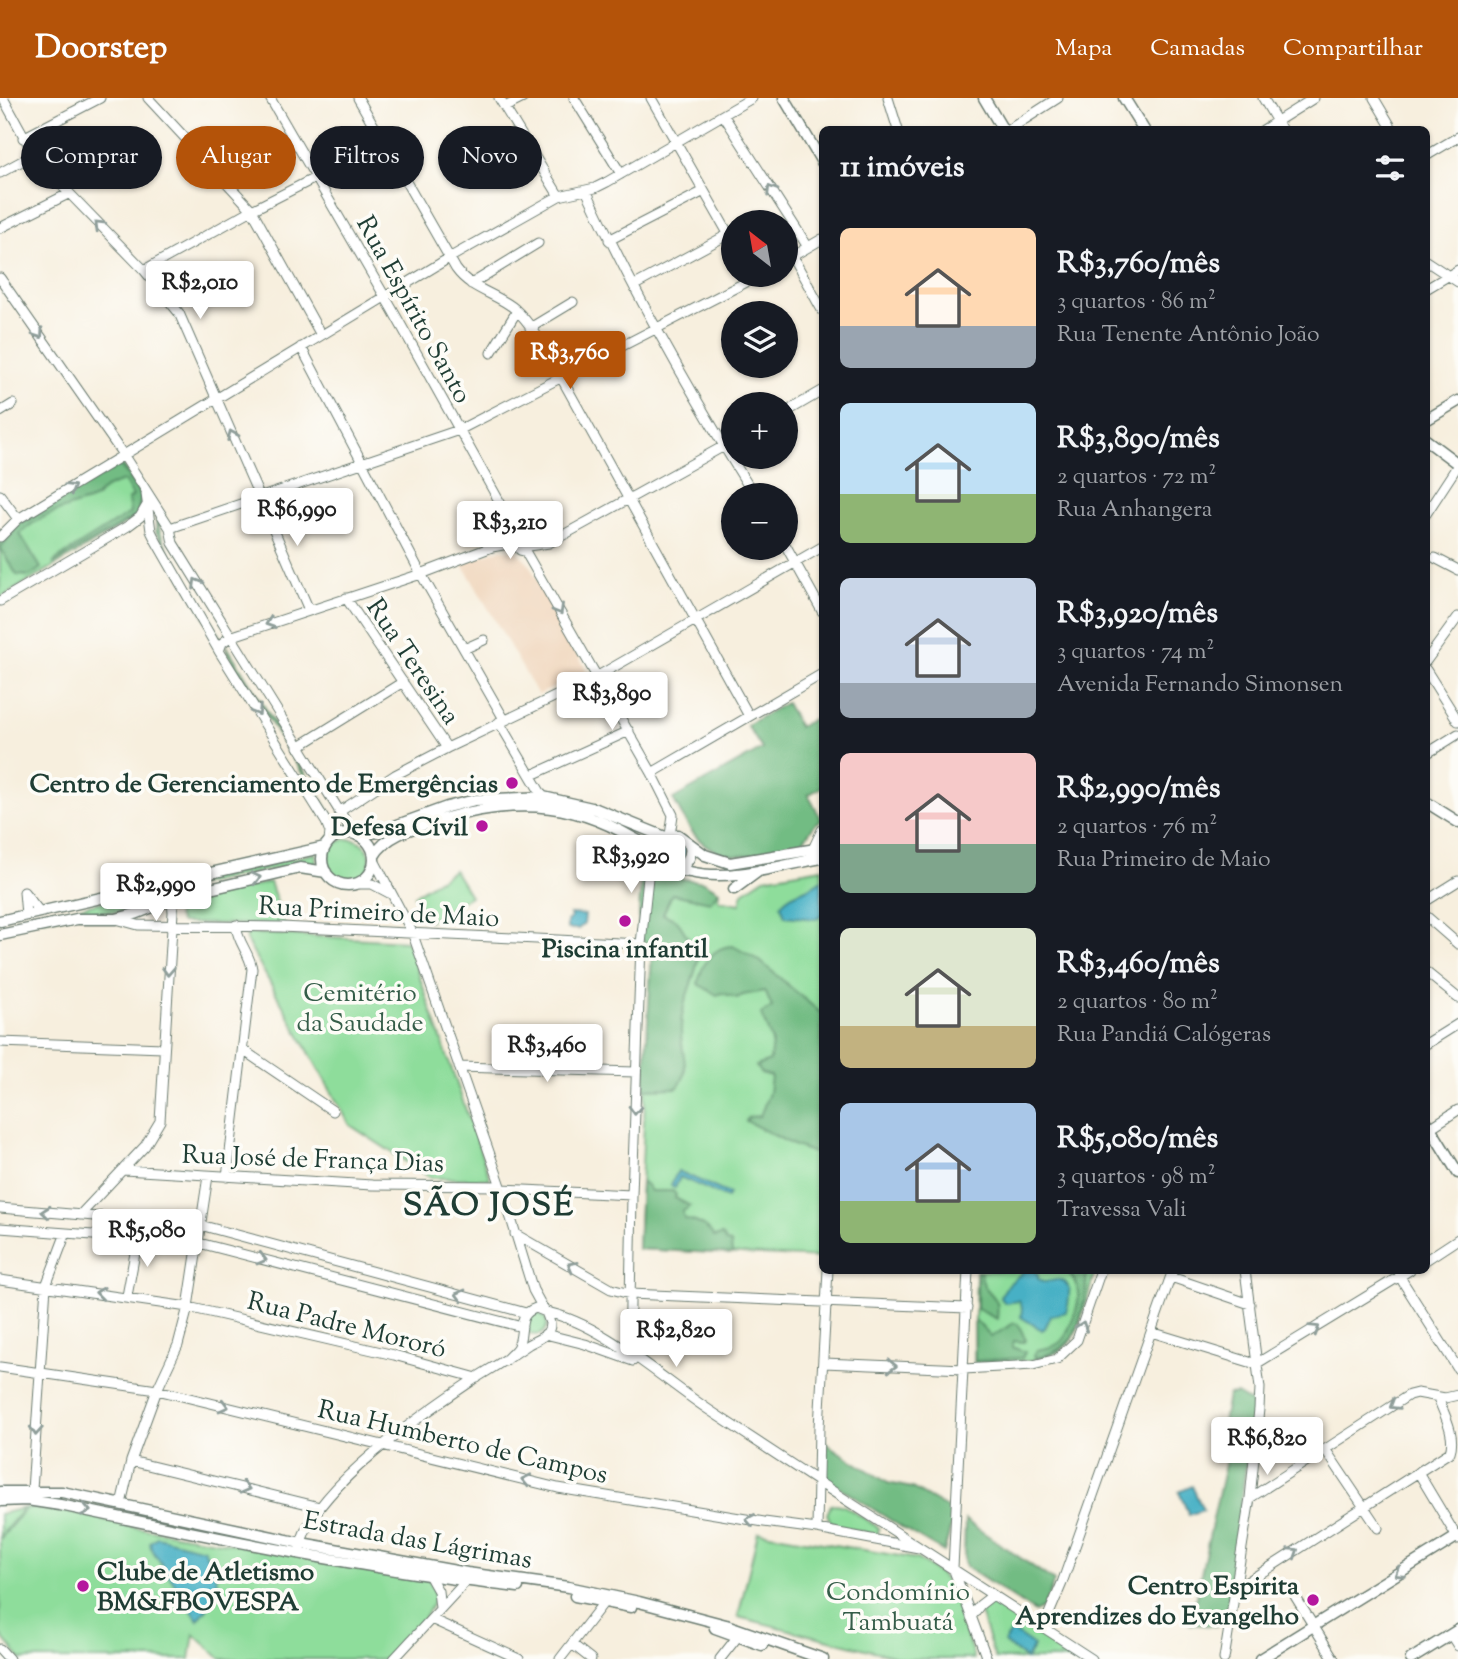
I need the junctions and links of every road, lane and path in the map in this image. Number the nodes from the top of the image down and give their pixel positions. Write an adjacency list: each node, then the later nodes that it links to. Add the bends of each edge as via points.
1 (100, 98): 23 (street)
2 (148, 98): 47 (street)
3 (270, 98): 36 (street, Rua Espírito Santo)
4 (358, 98): 24 (street)
5 (499, 98): 20 (street)
6 (523, 98): 20 (street)
7 (574, 98): 38 (street)
8 (651, 98): 32 (street)
9 (752, 98): 18 (street)
10 (785, 98): 34 (main road)
11 (888, 98): 25 (street)
12 (984, 98): 26 (main road)
13 (1058, 98): 27 (street)
14 (1124, 98): 28 (main road)
15 (1263, 98): 22 (street)
16 (1314, 98): 22 (street)
17 (1374, 98): 29 (street)
18 (738, 101): 21 (street)
19 (3, 102): 30 (street)
20 (505, 107): 46 (street)
21 (724, 116): 32 (street); 54 (street, one-way to 21)
22 (1279, 125)
23 (46, 126)
24 (373, 126)
25 (897, 126)
26 (1003, 126)
27 (1012, 126)
28 (1141, 126)
29 (1391, 126)
30 (21, 134)
31 (1458, 137): 33 (street)
32 (677, 143): 38 (street); 44 (street)
33 (1430, 154)
34 (819, 157)
35 (21, 162): 37 (street)
36 (310, 167)
37 (0, 173)
38 (621, 174): 43 (street)
39 (310, 182): 47 (street)
40 (64, 189): 45 (street)
41 (323, 189): 67 (street, Rua Espírito Santo)
42 (409, 189): 56 (street)
43 (586, 190): 46 (street); 50 (street)
44 (704, 191): 48 (street); 50 (street)
45 (68, 194): 49 (street); 58 (street, one-way to 45)
46 (559, 196): 56 (street)
47 (252, 210): 58 (street); 73 (street)
48 (721, 221)
49 (0, 228)
50 (610, 240): 64 (street)
51 (819, 241): 54 (street)
52 (538, 243): 63 (street)
53 (721, 243): 64 (street)
54 (808, 247): 55 (street)
55 (798, 253)
56 (449, 258): 63 (street); 67 (street)
57 (1430, 263): 60 (street)
58 (144, 270): 78 (street, via 179,313)
59 (798, 272): 69 (street)
60 (1453, 272): 62 (street); 65 (street)
61 (0, 278): 88 (street, one-way to 88)
62 (1458, 282)
63 (471, 284): 70 (street)
64 (635, 285): 72 (street)
65 (1430, 286)
66 (735, 287): 72 (street)
67 (385, 297): 73 (street); 84 (street, Rua Espírito Santo)
68 (573, 302): 71 (street)
69 (819, 305)
70 (517, 311): 71 (street); 75 (street)
71 (530, 328): 76 (street)
72 (658, 328): 76 (street); 85 (street)
73 (321, 334): 74 (street)
74 (301, 347): 78 (street); 89 (street)
75 (491, 353)
76 (562, 379): 84 (street); 94 (street)
77 (819, 393): 81 (street)
78 (216, 399): 88 (street); 92 (street, one-way to 78)
79 (1458, 401): 83 (main road)
80 (13, 404): 82 (street)
81 (798, 405)
82 (0, 412)
83 (1430, 418)
84 (459, 430): 89 (street); 102 (street, Rua Espírito Santo)
85 (721, 431)
86 (1430, 443): 90 (main road)
87 (721, 448): 94 (street)
88 (124, 456): 93 (street); 97 (street, one-way to 88)
89 (361, 463): 92 (street); 107 (street)
90 (1458, 464): 95 (street)
91 (2, 497): 96 (street); 97 (street)
92 (258, 498): 99 (street); 111 (street)
93 (147, 499): 98 (street, via 140,517); 99 (street); 100 (street)
94 (629, 500): 102 (street, via 549,543); 113 (street)
95 (1430, 508)
96 (0, 511)
97 (18, 519): 101 (street)
98 (128, 526): 100 (street); 109 (street)
99 (170, 528): 114 (street, one-way to 99, via 173,543)
100 (151, 531): 117 (street)
101 (0, 537)
102 (523, 546): 107 (street, via 492,547); 119 (street, Rua Espírito Santo, one-way to 119)
103 (819, 549): 105 (street)
104 (1435, 558): 106 (street)
105 (796, 562): 110 (street); 113 (street)
106 (1458, 570)
107 (421, 574): 108 (street); 116 (street)
108 (346, 598): 111 (street); 122 (street, Rua Teresina)
109 (0, 601)
110 (819, 605)
111 (309, 610): 114 (street, one-way to 114)
112 (1458, 617): 118 (street)
113 (696, 619): 119 (street); 123 (street)
114 (230, 637): 117 (street); 128 (street)
115 (484, 640): 116 (street)
116 (464, 649): 124 (street)
117 (219, 651): 139 (street, one-way to 139, via 326,822 330,832)
118 (1430, 656)
119 (598, 676): 124 (street); 126 (street, Rua Espírito Santo)
120 (819, 676): 123 (street)
121 (1430, 676): 125 (street)
122 (403, 682): 128 (street); 129 (street, Rua Teresina)
123 (749, 716): 131 (street)
124 (501, 721): 129 (street); 132 (street)
125 (1458, 721)
126 (629, 731): 131 (street, Rua Espírito Santo); 132 (street)
127 (1458, 734): 130 (street)
128 (298, 747): 135 (street)
129 (447, 748): 135 (street)
130 (1430, 752)
131 (652, 773): 138 (street, Rua Espírito Santo, via 673,815)
132 (532, 775): 133 (street)
133 (546, 802): 137 (main road, via 475,800 378,832); 138 (main road, via 596,809); 142 (main road, via 611,826); 143 (main road, via 470,810 389,838)
134 (1430, 804): 136 (main road)
135 (339, 812): 137 (street)
136 (1458, 822)
137 (355, 834): 139 (main road, via 341,834); 143 (main road, via 369,843)
138 (667, 836): 140 (main road, via 685,838); 142 (main road)
139 (327, 844): 147 (main road, via 322,859); 150 (main road, via 276,860)
140 (690, 846): 141 (main road, via 730,863); 145 (main road, via 689,859)
141 (818, 849)
142 (654, 853): 145 (main road, via 665,866); 168 (street)
143 (374, 858): 149 (main road, via 368,875); 154 (street)
144 (819, 859): 146 (main road)
145 (677, 868): 146 (main road, via 717,875)
146 (761, 869): 152 (main road)
147 (326, 872): 149 (main road, via 338,883); 156 (main road, one-way to 147, via 300,869)
148 (1458, 881): 155 (street)
149 (354, 884): 154 (street, via 378,886)
150 (157, 885): 151 (main road); 156 (main road)
151 (140, 889): 153 (main road); 158 (main road, via 136,901)
152 (734, 889)
153 (115, 895): 157 (main road); 160 (main road, via 123,902)
154 (393, 897): 166 (street)
155 (1430, 898)
156 (172, 899): 158 (main road); 165 (street)
157 (39, 911): 159 (main road); 159 (street, via 24,892)
158 (142, 911): 160 (main road)
159 (26, 915): 162 (main road); 163 (main road)
160 (120, 918): 163 (main road); 165 (street, Rua Primeiro de Maio, via 138,925)
161 (1430, 920): 169 (street)
162 (0, 921)
163 (45, 925): 167 (main road)
164 (236, 925): 165 (street, Rua Primeiro de Maio); 166 (street, Rua Primeiro de Maio); 176 (street, via 252,969)
165 (171, 926): 175 (street, one-way to 175)
166 (412, 932): 168 (street, Rua Primeiro de Maio); 177 (street)
167 (0, 935)
168 (641, 944): 178 (street)
169 (1458, 944)
170 (1430, 975): 171 (street)
171 (1458, 998)
172 (1458, 1024): 174 (street)
173 (0, 1042): 175 (street)
174 (1430, 1042)
175 (163, 1048): 183 (street, via 160,1121)
176 (243, 1050): 180 (street); 186 (street)
177 (459, 1068): 178 (street); 187 (street)
178 (636, 1072): 188 (street, one-way to 188)
179 (1458, 1110): 181 (street)
180 (333, 1111)
181 (1430, 1123)
182 (1430, 1127): 184 (main road)
183 (124, 1170): 185 (street, Rua José de França Dias); 190 (street)
184 (1458, 1173)
185 (208, 1176): 186 (street, Rua José de França Dias); 191 (street)
186 (227, 1177): 187 (street, Rua José de França Dias)
187 (502, 1188): 188 (street, Rua José de França Dias); 194 (street)
188 (632, 1195): 209 (street)
189 (0, 1208): 190 (street, one-way to 189)
190 (80, 1215): 191 (street)
191 (200, 1226): 197 (street); 216 (street, one-way to 191)
192 (0, 1228): 193 (street)
193 (66, 1233): 195 (street); 207 (street)
194 (515, 1234): 208 (street); 209 (street, one-way to 194, via 611,1289)
195 (138, 1237): 197 (street); 210 (street)
196 (1458, 1239): 198 (street)
197 (199, 1243): 213 (street); 217 (street, one-way to 217)
198 (1430, 1257)
199 (828, 1274): 211 (street)
200 (968, 1274): 214 (street)
201 (1100, 1274): 227 (street, one-way to 201, via 1057,1359 1077,1340)
202 (1172, 1274): 212 (street); 218 (street)
203 (1246, 1274): 212 (street)
204 (1400, 1274): 225 (street, one-way to 204)
205 (1404, 1274): 228 (street)
206 (0, 1280): 207 (street, Rua Padre Mororó)
207 (46, 1286): 210 (street, Rua Padre Mororó, one-way to 207); 229 (street)
208 (533, 1290): 215 (street); 216 (street)
209 (630, 1294): 211 (street); 222 (street)
210 (127, 1296): 213 (street, Rua Padre Mororó)
211 (827, 1304): 214 (street); 224 (street)
212 (1250, 1304): 225 (street)
213 (188, 1307): 230 (street, Rua Padre Mororó); 231 (street, via 178,1345)
214 (967, 1308): 227 (street)
215 (545, 1311): 216 (street); 219 (street, via 550,1323); 220 (street)
216 (527, 1312): 217 (street)
217 (522, 1328): 219 (street, via 529,1336); 223 (street, via 516,1348)
218 (1151, 1332): 225 (street); 264 (street)
219 (542, 1336): 221 (street); 223 (street)
220 (606, 1338): 221 (street); 222 (street)
221 (602, 1350): 222 (street)
222 (629, 1356): 238 (street)
223 (505, 1361): 230 (street)
224 (824, 1363): 227 (street, one-way to 227); 238 (street)
225 (1256, 1364): 241 (street, via 1260,1388)
226 (0, 1367): 229 (street, Rua Humberto de Campos)
227 (964, 1369): 253 (street)
228 (1458, 1369)
229 (40, 1372): 231 (street, Rua Humberto de Campos); 239 (street, one-way to 239)
230 (477, 1378): 234 (street)
231 (157, 1390): 234 (street, Rua Humberto de Campos, one-way to 234); 236 (street)
232 (1458, 1395): 233 (street)
233 (1438, 1398): 235 (street, one-way to 235, via 1409,1395); 237 (street, via 1452,1448)
234 (384, 1445): 245 (street); 249 (street, Rua Humberto de Campos, one-way to 234, via 570,1490)
235 (1325, 1449): 241 (street); 246 (street)
236 (131, 1461): 244 (street); 245 (street, one-way to 245)
237 (1418, 1472): 246 (street); 250 (street)
238 (818, 1482): 249 (street); 252 (street)
239 (32, 1490): 240 (main road, Estrada das Lágrimas); 244 (main road, Estrada das Lágrimas)
240 (0, 1492)
241 (1250, 1498): 256 (street)
242 (18, 1500): 243 (main road, Estrada das Lágrimas); 247 (main road); 251 (main road, Estrada das Lágrimas, one-way to 251)
243 (0, 1501)
244 (121, 1504): 251 (main road, Estrada das Lágrimas)
245 (320, 1507): 251 (street)
246 (1364, 1507): 248 (street); 256 (street, one-way to 246)
247 (0, 1508)
248 (1378, 1528)
249 (817, 1529): 252 (street, Rua Humberto de Campos)
250 (1458, 1537): 263 (main road, one-way to 263)
251 (300, 1547): 254 (main road, Estrada das Lágrimas); 255 (main road, Estrada das Lágrimas)
252 (919, 1548): 253 (street)
253 (953, 1568): 257 (street); 261 (street)
254 (429, 1574): 255 (main road, Estrada das Lágrimas); 260 (street)
255 (469, 1578): 259 (main road, Estrada das Lágrimas, via 568,1587); 260 (street)
256 (1236, 1589): 280 (street)
257 (993, 1595): 261 (street); 264 (street)
258 (1295, 1596): 263 (street)
259 (607, 1599): 266 (main road, Estrada das Lágrimas, via 664,1608); 267 (street)
260 (440, 1608): 262 (street)
261 (971, 1617): 278 (street)
262 (431, 1619): 271 (street); 272 (street)
263 (1314, 1625): 281 (main road); 282 (street)
264 (1043, 1628): 279 (street)
265 (1454, 1632): 268 (street); 283 (main road)
266 (741, 1633): 275 (street); 276 (main road, Estrada das Lágrimas); 277 (main road, Estrada das Lágrimas)
267 (572, 1644): 273 (street); 274 (street)
268 (1458, 1646)
269 (0, 1649): 270 (street)
270 (9, 1659)
271 (394, 1659)
272 (519, 1659)
273 (559, 1659)
274 (591, 1659)
275 (720, 1659)
276 (804, 1659)
277 (823, 1659)
278 (987, 1659)
279 (1092, 1659)
280 (1224, 1659)
281 (1259, 1659)
282 (1334, 1659)
283 (1411, 1659)

